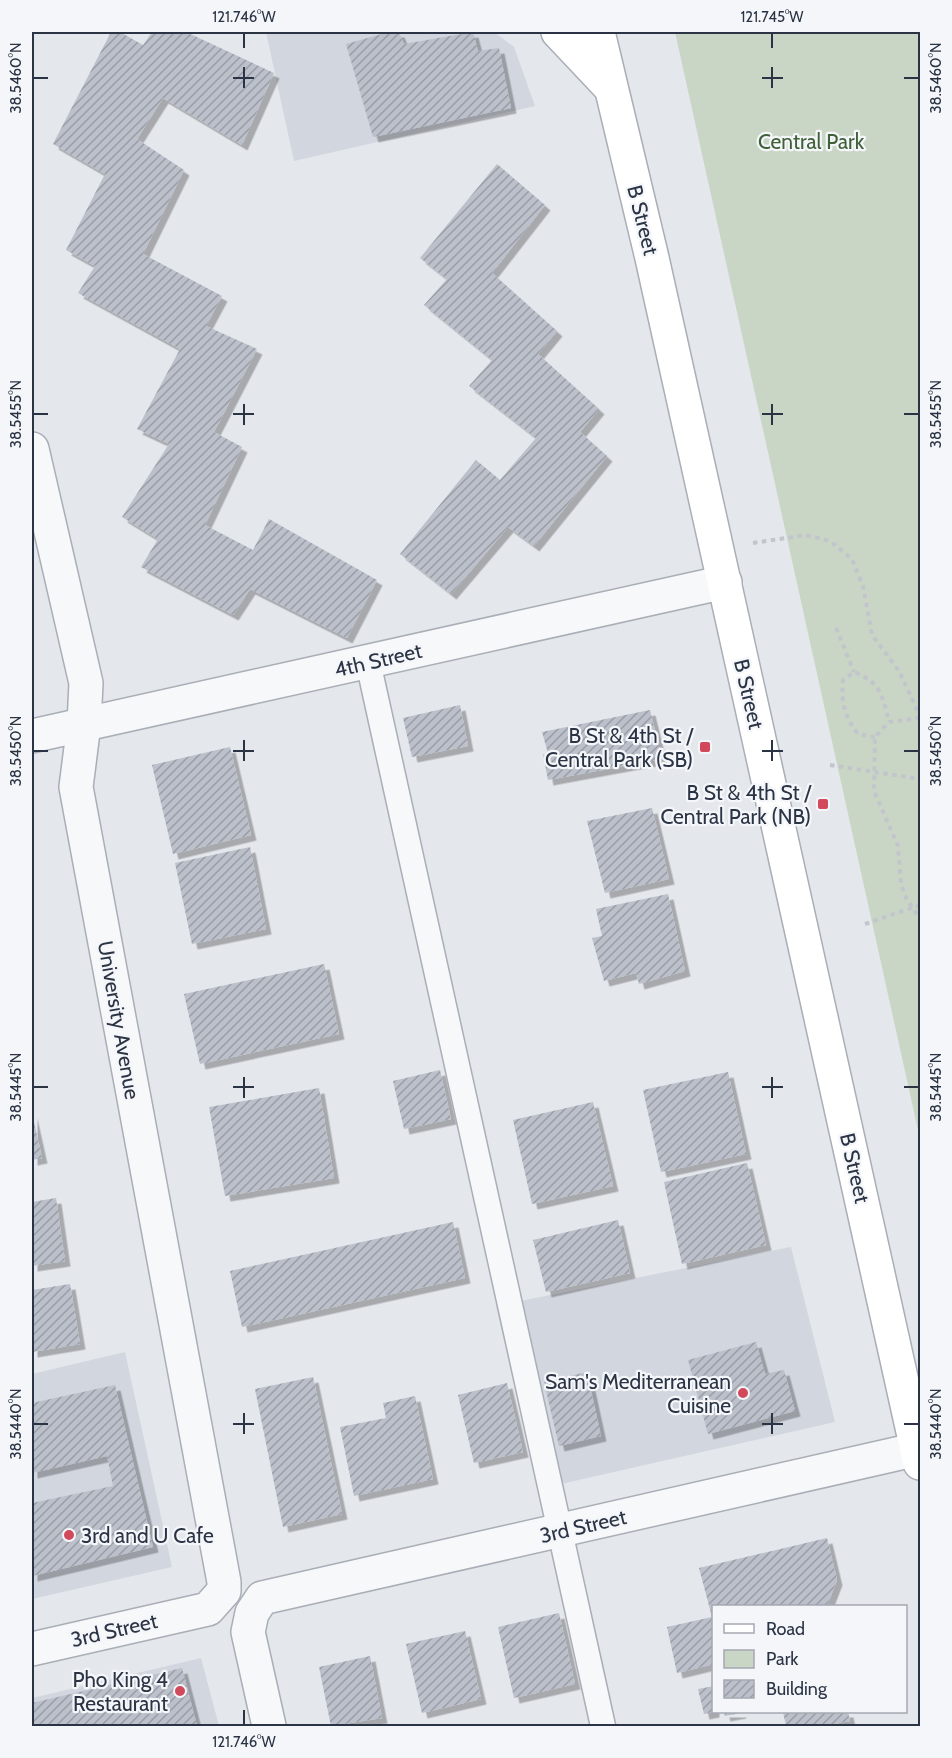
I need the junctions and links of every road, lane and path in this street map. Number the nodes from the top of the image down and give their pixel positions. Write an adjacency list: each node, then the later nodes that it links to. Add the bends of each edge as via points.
1 (558, 32): 3 (street)
2 (598, 32): 3 (street, B Street)
3 (611, 88): 5 (street, B Street)
4 (32, 449): 12 (street, University Avenue, via 86,683)
5 (717, 550): 6 (street, B Street); 10 (path, via 806,534 830,541 852,559 863,586 872,635 899,671)
6 (725, 582): 8 (street, 4th Street); 26 (street, B Street)
7 (836, 628): 9 (path)
8 (368, 662): 12 (street, 4th Street); 27 (lane)
9 (854, 672): 11 (path, via 868,678 881,691); 14 (path, via 843,680 841,699 847,719 858,734)
10 (921, 717): 11 (path)
11 (889, 722): 14 (path)
12 (84, 724): 13 (street, 4th Street); 28 (street, University Avenue, via 76,787)
13 (32, 736)
14 (875, 737): 16 (path)
15 (830, 765): 16 (path)
16 (874, 771): 17 (path); 21 (path, via 874,791 898,846 901,884)
17 (921, 779)
18 (921, 788): 19 (path)
19 (921, 821)
20 (921, 905): 21 (path)
21 (913, 909): 22 (path); 23 (path)
22 (921, 919)
23 (865, 924)
24 (921, 982): 25 (path)
25 (921, 988)
26 (920, 1453): 27 (street, 3rd Street)
27 (560, 1531): 30 (street, 3rd Street, via 262,1598 252,1613 248,1632); 31 (lane)
28 (224, 1591): 29 (street, 3rd Street, via 208,1609)
29 (32, 1649)
30 (269, 1726)
31 (603, 1726)

